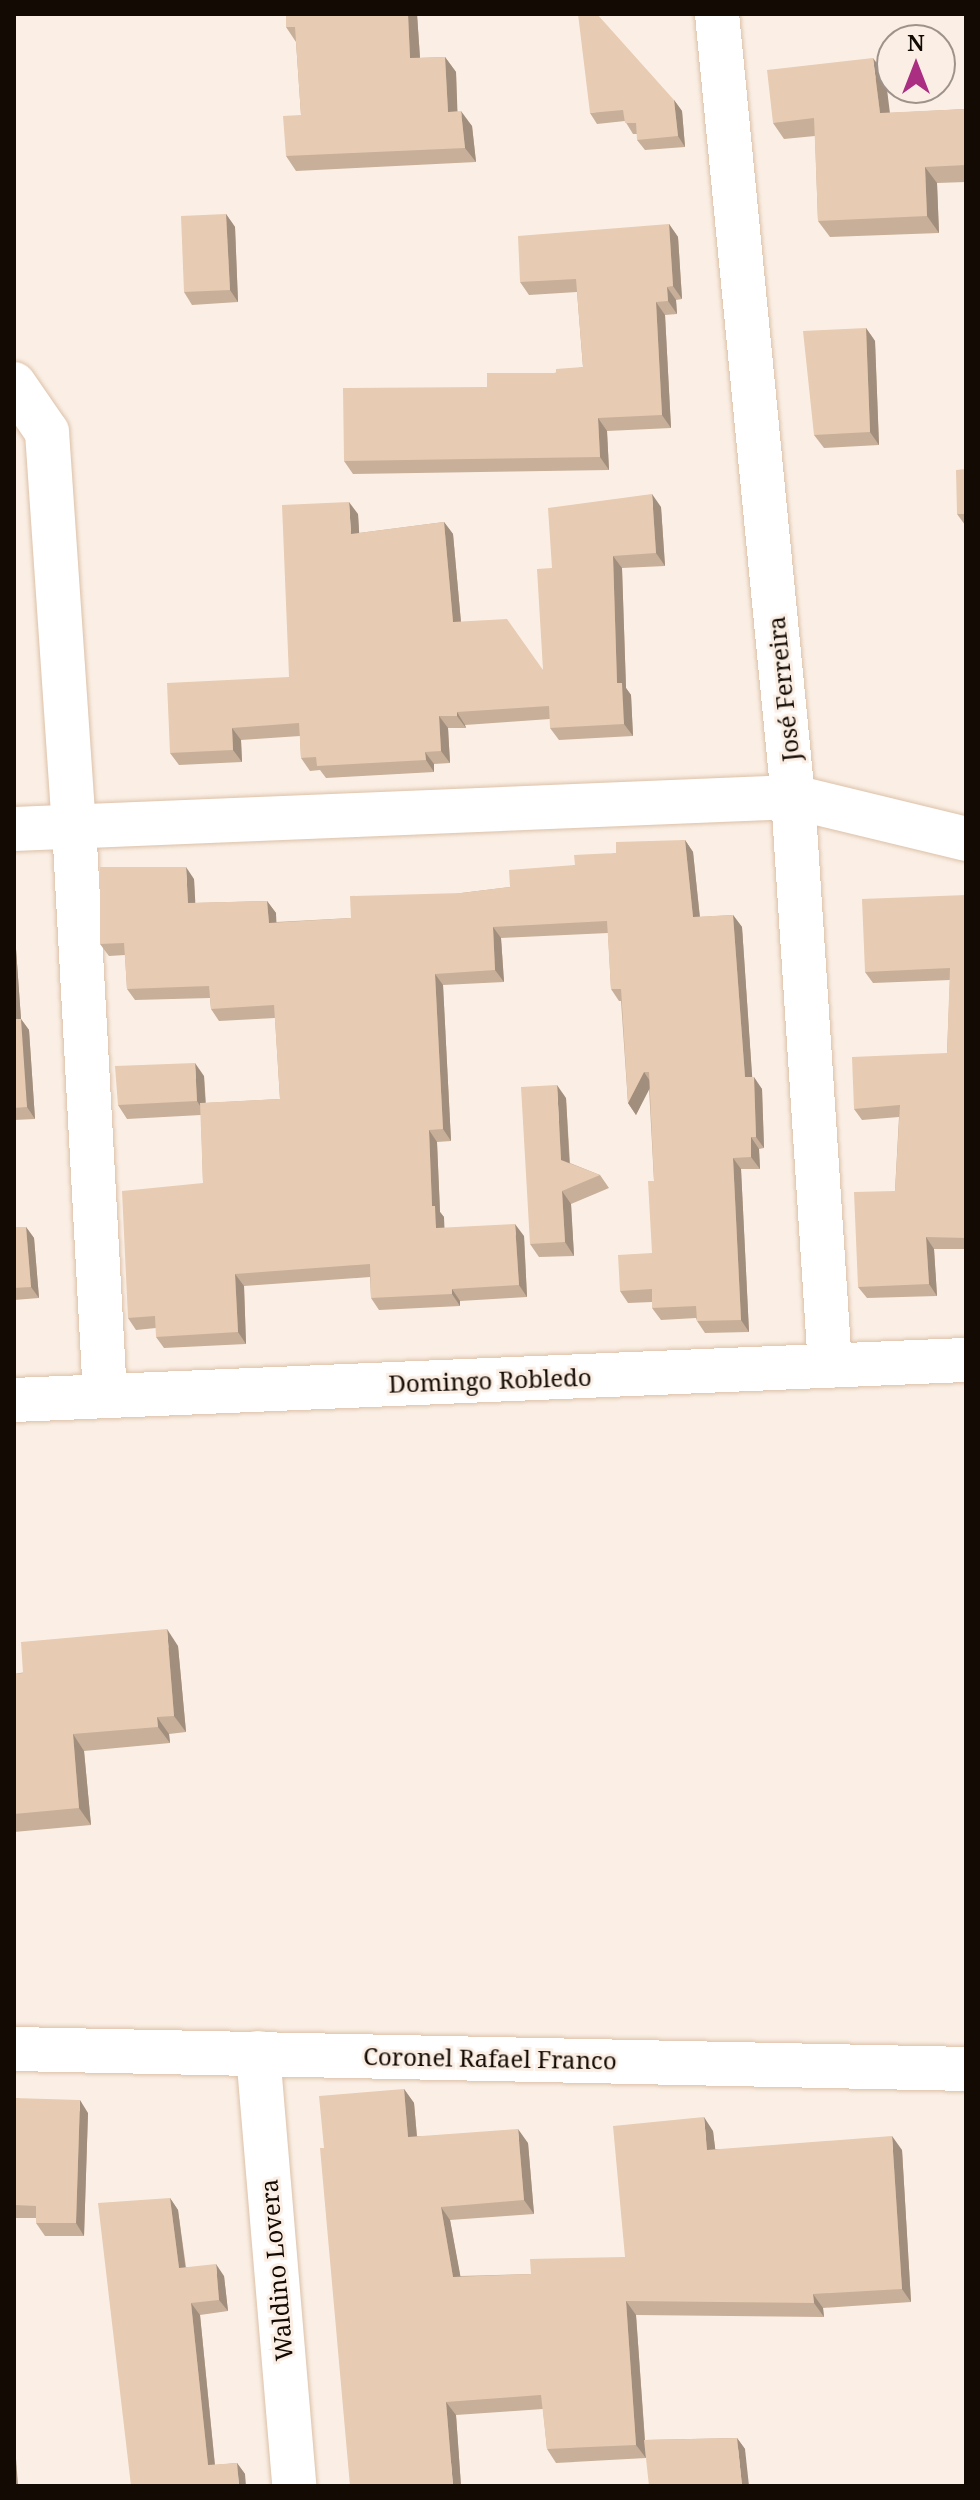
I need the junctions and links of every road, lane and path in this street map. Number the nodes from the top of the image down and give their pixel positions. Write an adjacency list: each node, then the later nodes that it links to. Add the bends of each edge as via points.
1 (717, 14): 3 (street, José Ferreira)
2 (14, 384): 4 (street, via 47,432)
3 (793, 797): 4 (street); 6 (street); 8 (street, José Ferreira)
4 (74, 825): 5 (street); 9 (street)
5 (14, 829)
6 (966, 839)
7 (966, 1360): 8 (street, Domingo Robledo)
8 (830, 1366): 9 (street, Domingo Robledo)
9 (105, 1396): 10 (street, Domingo Robledo)
10 (14, 1400)
11 (14, 2049): 12 (street, Coronel Rafael Franco)
12 (258, 2053): 13 (street, Coronel Rafael Franco); 14 (street, Waldino Lovera)
13 (966, 2069)
14 (294, 2486)

